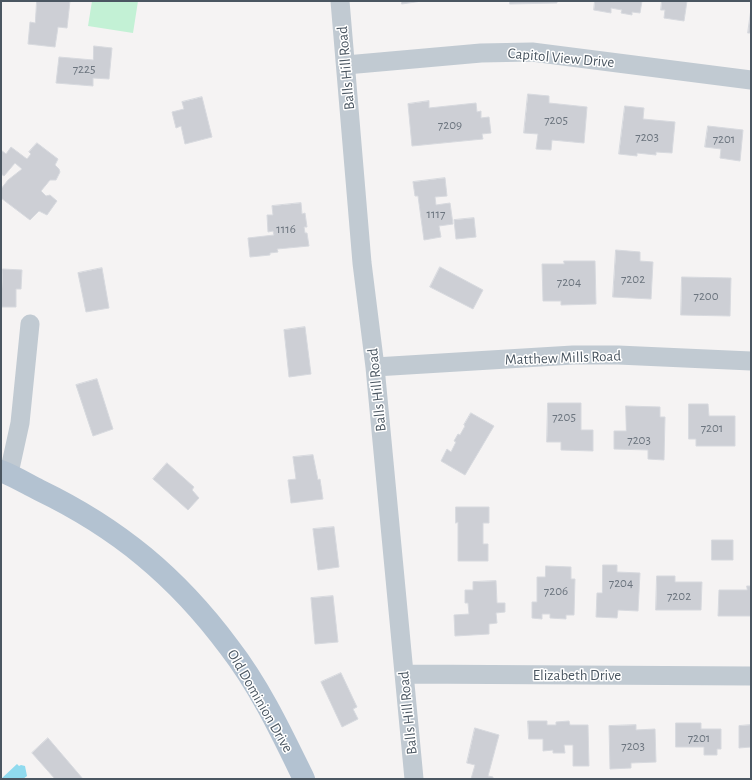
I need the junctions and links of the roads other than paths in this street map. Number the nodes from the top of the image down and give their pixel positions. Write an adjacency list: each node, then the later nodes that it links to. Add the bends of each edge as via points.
1 (340, 1): 2 (street, Balls Hill Road)
2 (346, 65): 3 (street, Capitol View Drive, via 481,53 532,52); 6 (street, Balls Hill Road, via 362,263)
3 (751, 80)
4 (30, 324): 7 (street, via 20,423 11,464)
5 (751, 361): 6 (street, Matthew Mills Road, via 573,355)
6 (375, 367): 8 (street, Balls Hill Road)
7 (4, 472): 10 (main road, Old Dominion Drive, via 99,523 140,552 169,577 230,647 259,693)
8 (404, 674): 9 (street, Elizabeth Drive); 11 (street, Balls Hill Road)
9 (751, 676)
10 (304, 779)
11 (414, 779)

